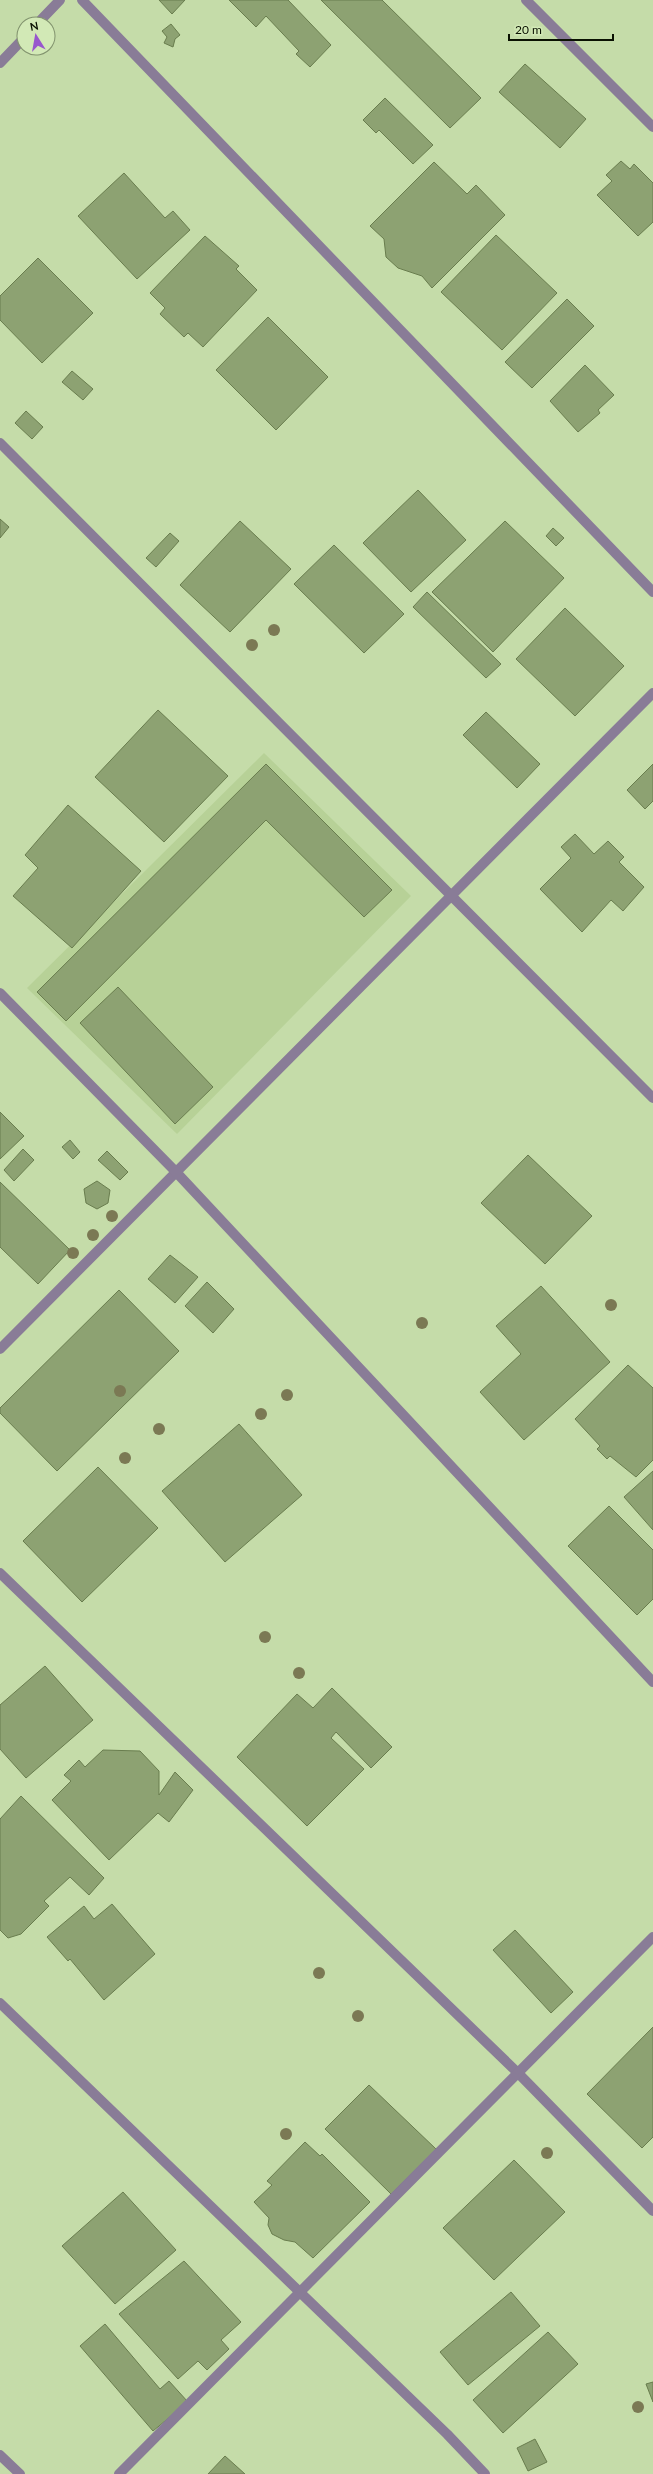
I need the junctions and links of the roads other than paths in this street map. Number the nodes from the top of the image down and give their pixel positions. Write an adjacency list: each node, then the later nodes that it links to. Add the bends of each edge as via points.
1 (60, 0): 4 (street)
2 (82, 0): 9 (street)
3 (526, 0): 7 (street)
4 (45, 16)
5 (16, 46): 6 (street)
6 (0, 63)
7 (653, 128)
8 (0, 443): 11 (street)
9 (653, 592)
10 (653, 693): 11 (street)
11 (451, 896): 13 (street); 14 (street)
12 (0, 993): 14 (street)
13 (653, 1098)
14 (176, 1172): 15 (street); 17 (street)
15 (0, 1349)
16 (0, 1573): 20 (street)
17 (653, 1682)
18 (653, 1937): 20 (street)
19 (0, 2003): 22 (street)
20 (518, 2073): 21 (street); 22 (street)
21 (653, 2211)
22 (300, 2292): 25 (street); 26 (street)
23 (0, 2455): 24 (street)
24 (20, 2474)
25 (119, 2474)
26 (485, 2474)

